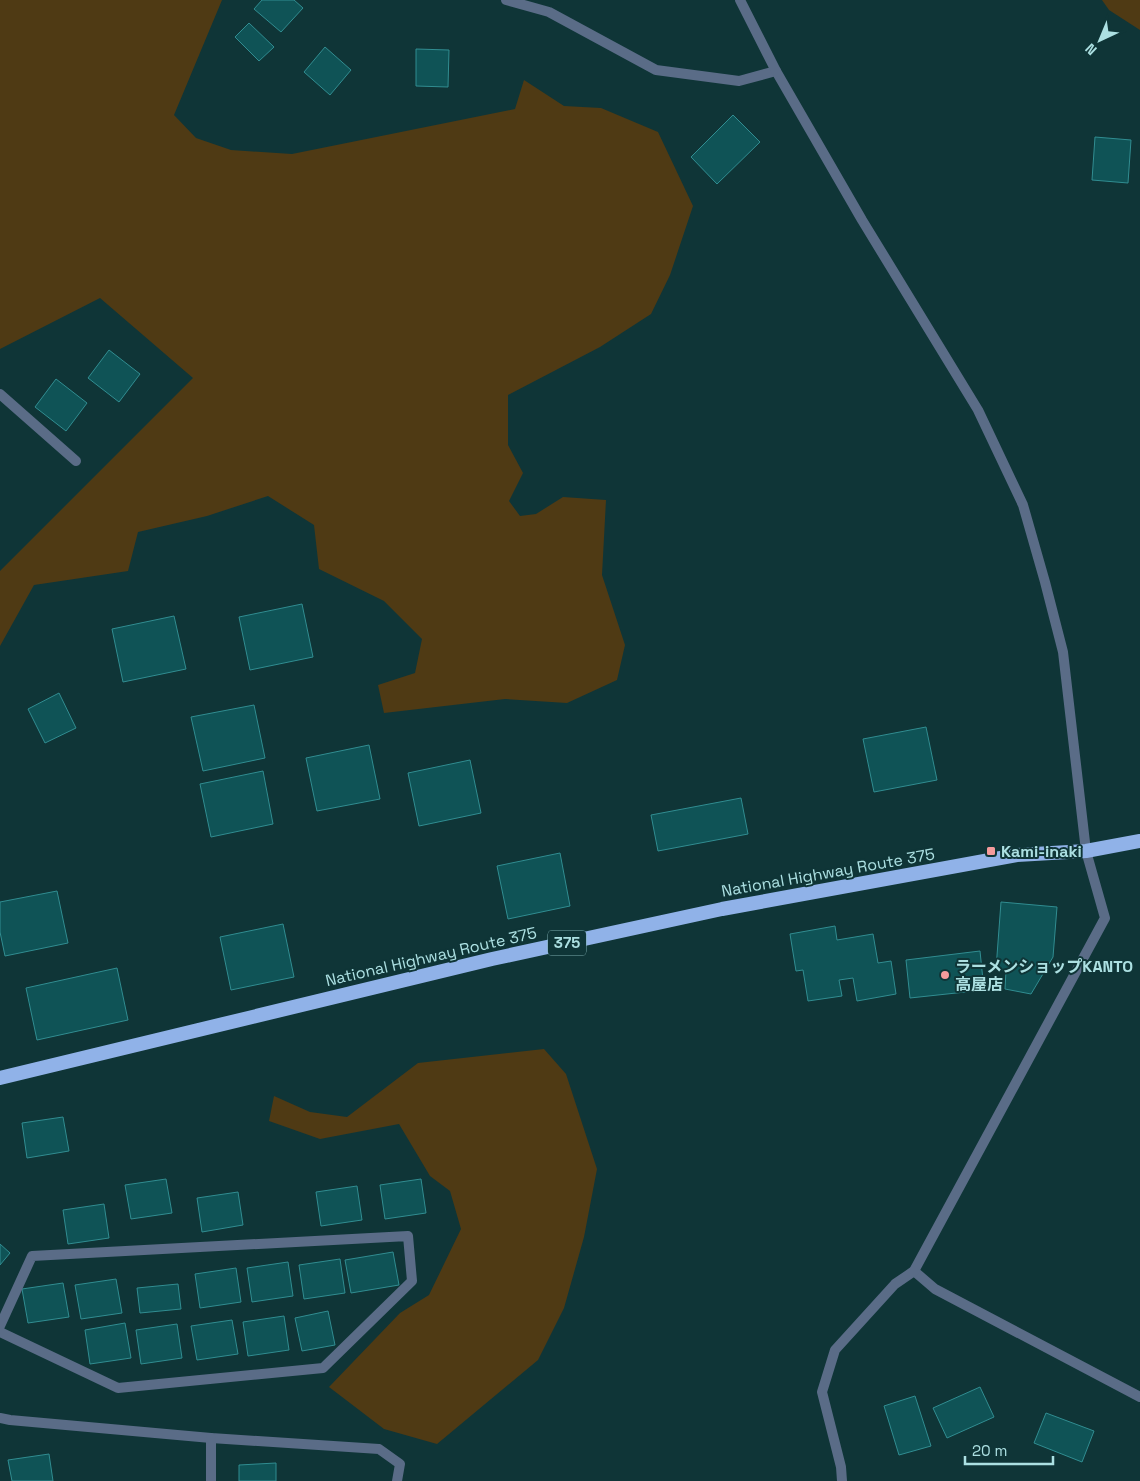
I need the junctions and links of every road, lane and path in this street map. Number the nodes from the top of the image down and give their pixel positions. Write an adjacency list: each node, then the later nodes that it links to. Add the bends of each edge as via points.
1 (506, 0): 3 (street, via 550,12 656,70 739,81)
2 (740, 0): 3 (street)
3 (776, 71): 7 (street, via 978,410 1023,505 1063,652)
4 (0, 394): 5 (street)
5 (76, 461)
6 (1140, 840): 7 (highway, National Highway Route 375 / 375)
7 (1086, 851): 8 (highway, National Highway Route 375 / 375, via 1017,855 722,909 492,959); 9 (street, via 1105,918)
8 (0, 1078)
9 (914, 1271): 12 (street, via 935,1289); 17 (street, via 895,1284 834,1350 822,1392)
10 (0, 1326): 11 (street, via 32,1256 408,1236 412,1281 324,1368 118,1388)
11 (0, 1332)
12 (1140, 1397)
13 (0, 1418): 14 (street)
14 (211, 1438): 15 (street); 16 (street, via 379,1449 400,1464)
15 (211, 1481)
16 (397, 1481)
17 (842, 1481)

